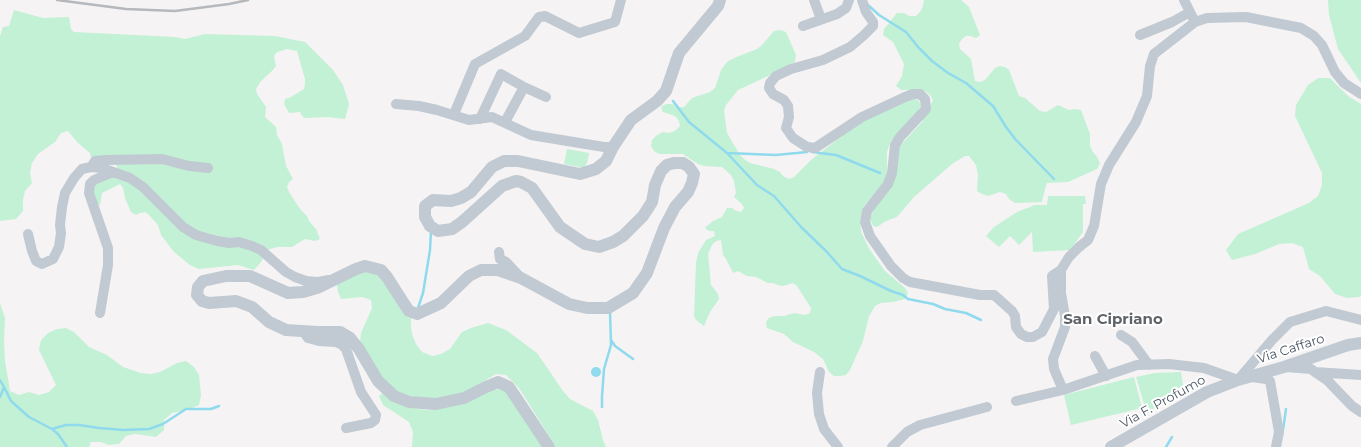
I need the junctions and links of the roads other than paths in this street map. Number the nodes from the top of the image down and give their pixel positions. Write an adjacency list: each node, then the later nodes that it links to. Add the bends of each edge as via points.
1 (622, 0): 16 (street, via 614,22 579,34 545,16 539,17 525,36 475,64)
2 (720, 0): 19 (street, via 718,6 679,53 666,91 631,120)
3 (814, 0): 8 (street)
4 (849, 0): 8 (street, via 846,8)
5 (862, 0): 25 (street, via 873,22 873,26 863,36 850,47 823,60 791,69 776,76 770,83 769,88 773,94 784,100 788,106 786,128 793,138 807,147 815,148 862,117 905,96 920,94 925,99 926,109 900,136 895,145 888,184 867,211 866,222 870,236 890,266 910,282 980,295 994,295 1012,310 1016,327 1027,337 1042,332 1054,309 1052,276)
6 (1184, 0): 7 (street)
7 (1190, 12): 9 (street); 11 (street)
8 (821, 19): 10 (street)
9 (1195, 22): 13 (street, via 1207,18 1246,17 1301,28 1322,45 1335,72 1344,83); 25 (street, via 1154,54 1147,96 1136,122 1109,165 1101,184 1094,226 1088,240 1079,243)
10 (803, 26)
11 (1140, 35)
12 (524, 87): 14 (street); 17 (street, via 501,74); 18 (street)
13 (1361, 94)
14 (546, 97)
15 (396, 104): 16 (street)
16 (454, 114): 17 (street, via 469,120)
17 (480, 119): 18 (street, via 492,117)
18 (505, 122): 19 (street, via 531,135 604,148)
19 (613, 147): 26 (street, via 606,161 596,170 580,174 518,161 504,161 492,167 471,192 461,198 451,201 433,200 425,206 425,218 430,226 438,231 452,229 502,186 516,181 521,182 532,188 560,227 585,244 598,247 623,236 643,216 652,202 661,170 667,165 683,163 694,174 688,192 675,207 664,228 647,273 633,293 608,308 587,308 569,304)
20 (91, 167): 21 (street, via 96,161 162,159); 22 (street); 23 (street, via 82,169 65,193 59,246 53,259 42,264 36,261)
21 (208, 168)
22 (113, 172): 27 (street, via 130,178 143,187 183,227 196,235 252,246 286,272 306,281); 28 (street, via 94,180 90,184 89,193 108,248 108,265)
23 (28, 234)
24 (499, 252): 26 (street, via 500,259)
25 (1061, 270): 41 (street, via 1065,316 1053,359 1054,369)
26 (521, 278): 27 (street, via 498,270 481,270 469,276 441,303 417,314 409,311 381,270 365,266)
27 (337, 279): 30 (street, via 303,292 288,292 250,276 226,276 203,281 198,287 199,298 205,303 236,301 252,307 270,322 286,330)
28 (100, 313)
29 (1361, 320): 40 (street, via 1326,311 1290,322)
30 (303, 331): 45 (street, via 308,338 336,342 346,349 361,392 376,415 371,423); 46 (street, via 340,332 350,338 378,381 394,396 409,402 436,404 464,398 498,382 509,387)
31 (1121, 335): 34 (street, via 1132,342)
32 (1361, 343): 35 (street, Via Caffaro)
33 (1095, 356): 39 (street)
34 (1149, 365): 39 (street, via 1138,365); 40 (street, via 1169,364 1204,368)
35 (1284, 367): 37 (street, via 1311,369); 40 (street, Via Caffaro)
36 (820, 372): 47 (street, via 817,393 819,414 824,429)
37 (1315, 372): 38 (street); 44 (street)
38 (1361, 375)
39 (1106, 376): 41 (street)
40 (1239, 380): 49 (street, Via F. Profumo, via 1207,392); 50 (street, via 1270,381 1279,432)
41 (1063, 390): 42 (street)
42 (1016, 401)
43 (987, 407): 48 (street, via 920,425 907,432)
44 (1361, 412)
45 (346, 428)
46 (549, 447)
47 (838, 447)
48 (892, 447)
49 (1111, 447)
50 (1276, 447)

